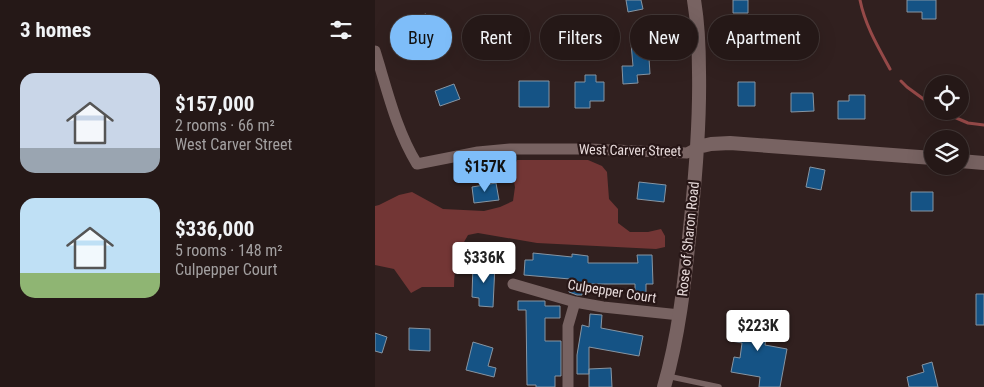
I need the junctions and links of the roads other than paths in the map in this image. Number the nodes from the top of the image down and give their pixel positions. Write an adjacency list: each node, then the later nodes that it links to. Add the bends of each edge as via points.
1 (694, 0): 3 (street, Rose of Sharon Road, via 699,46)
2 (375, 51): 3 (street, West Carver Street, via 402,134 417,164 495,150 687,153)
3 (698, 147): 4 (street, West Carver Street, via 730,143); 9 (street, Rose of Sharon Road)
4 (924, 157)
5 (969, 162): 6 (street)
6 (984, 163)
7 (513, 284): 8 (street, Culpepper Court)
8 (575, 302): 9 (street, Culpepper Court); 11 (street, via 569,326)
9 (679, 315): 10 (street, Rose of Sharon Road)
10 (665, 382): 12 (lane)
11 (568, 387)
12 (719, 387)

